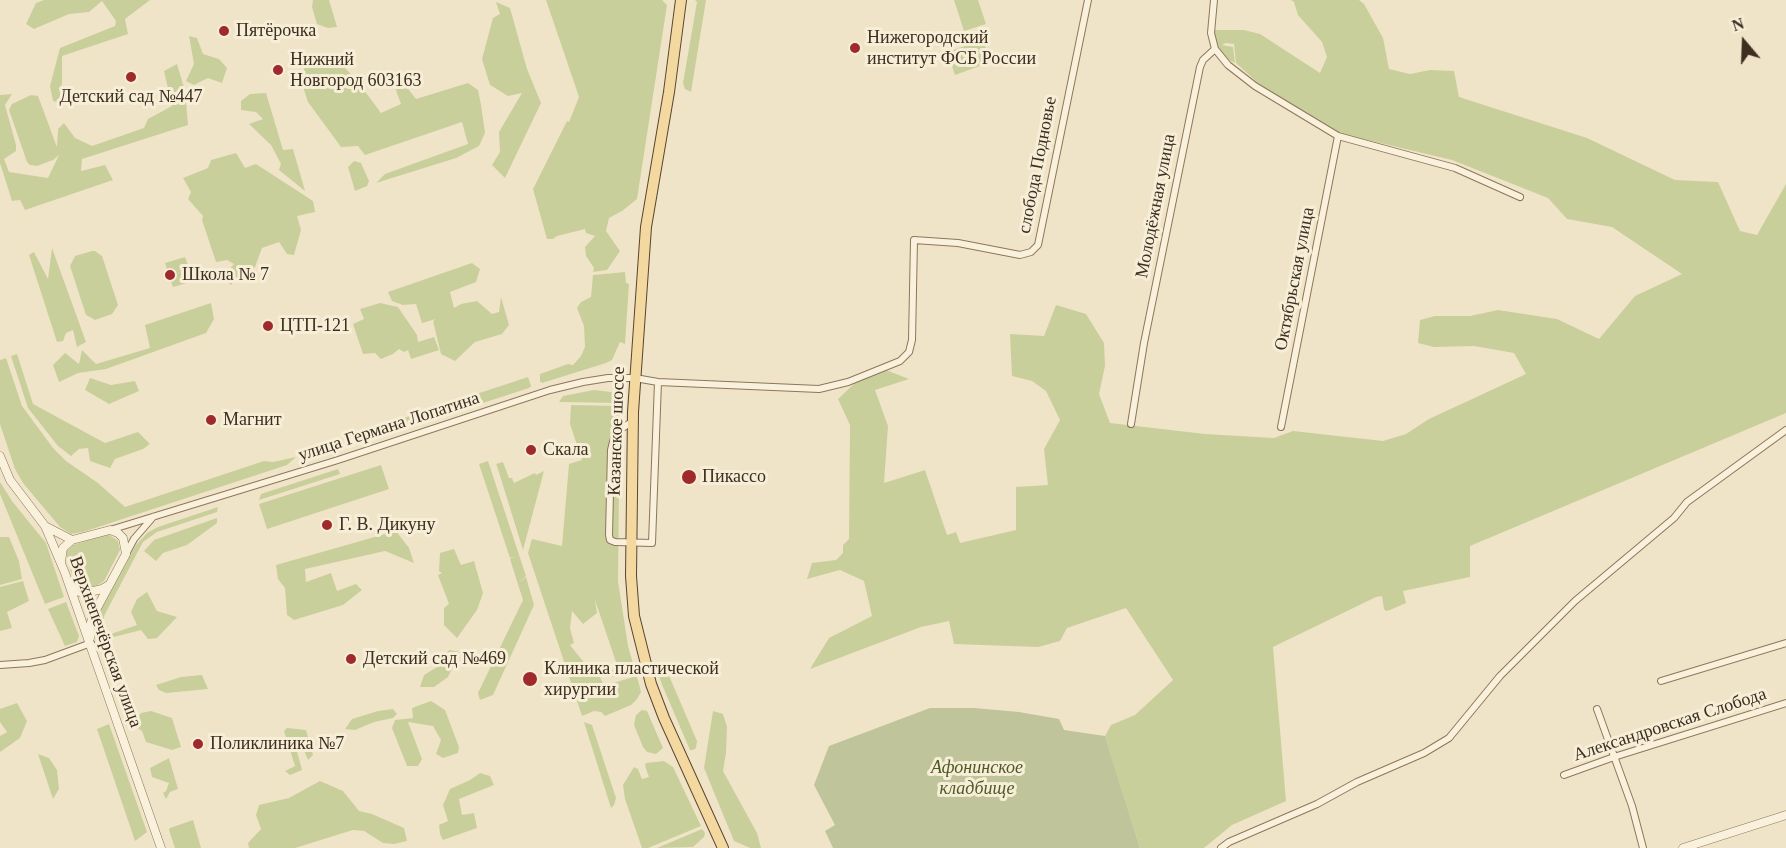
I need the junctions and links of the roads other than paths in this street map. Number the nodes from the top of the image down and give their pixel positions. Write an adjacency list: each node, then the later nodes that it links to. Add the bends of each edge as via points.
1 (681, 0): 8 (main road, Казанское шоссе, via 646,227)
2 (1088, 0): 7 (street, слобода Подновье, via 1041,234 1034,250 1011,254 958,243)
3 (1214, 0): 4 (street, via 1211,26)
4 (1215, 49): 5 (street, via 1236,73); 11 (street, Молодёжная улица, via 1200,67)
5 (1338, 136): 6 (street, via 1455,168); 12 (street, Октябрьская улица)
6 (1520, 196)
7 (914, 240): 9 (street, улица Германа Лопатина, via 912,340 909,352 900,361 819,389)
8 (635, 378): 9 (street, улица Германа Лопатина); 10 (main road, Казанское шоссе); 15 (street, улица Германа Лопатина, via 608,378 550,390)
9 (658, 382): 19 (street, via 652,543)
10 (633, 421): 19 (main road, Казанское шоссе); 19 (street, via 621,429 610,450 609,536 615,542)
11 (1131, 424)
12 (1281, 427)
13 (1786, 430): 35 (street, via 1687,502 1674,518 1575,602 1500,676 1449,738)
14 (0, 456): 16 (street, Верхнепечёрская улица, via 10,480)
15 (154, 517): 17 (street, улица Германа Лопатина); 20 (street)
16 (45, 525): 18 (street); 21 (street, Верхнепечёрская улица)
17 (110, 530): 18 (street, улица Германа Лопатина); 20 (street, via 123,538)
18 (72, 540): 21 (street, via 63,548)
19 (630, 543): 34 (main road, Казанское шоссе, via 634,616 648,677)
20 (126, 554): 23 (street)
21 (61, 563): 22 (street, Верхнепечёрская улица)
22 (69, 582): 23 (street, via 76,591 85,593); 24 (street, Верхнепечёрская улица)
23 (109, 585): 24 (street, via 92,622)
24 (90, 642): 26 (street, via 29,663); 33 (street, Верхнепечёрская улица)
25 (1786, 642): 27 (street)
26 (0, 665)
27 (1661, 681)
28 (1786, 703): 30 (street, Александровская Слобода)
29 (1597, 709): 30 (street)
30 (1614, 757): 31 (street, Александровская Слобода); 36 (street)
31 (1564, 775)
32 (1786, 815): 37 (street)
33 (161, 848)
34 (723, 848)
35 (1221, 848)
36 (1643, 848)
37 (1683, 848)

